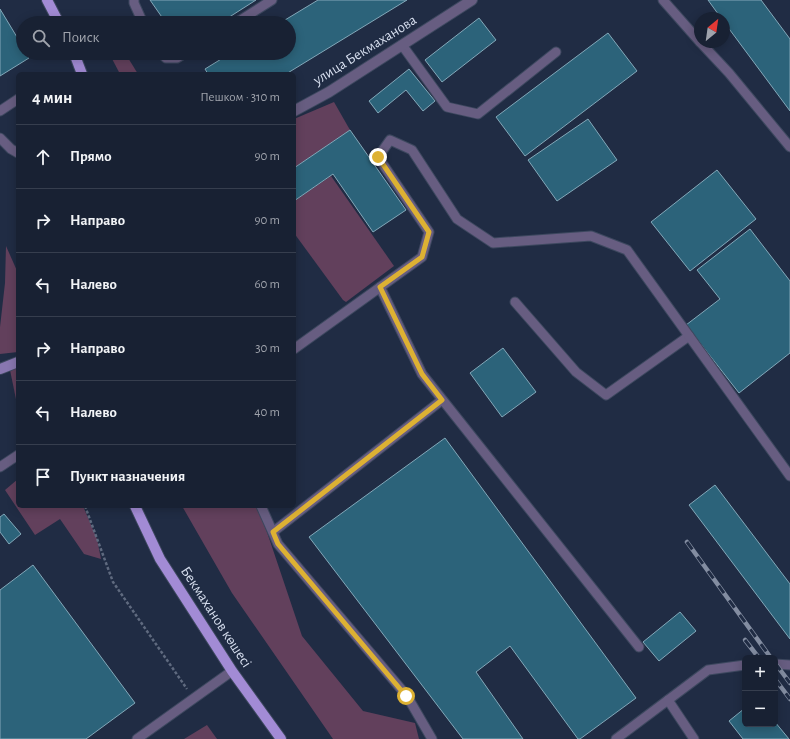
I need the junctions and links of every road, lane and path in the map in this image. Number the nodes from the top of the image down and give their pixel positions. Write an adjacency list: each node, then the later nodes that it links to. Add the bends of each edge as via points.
1 (48, 0): 6 (main road)
2 (134, 0): 7 (lane)
3 (272, 0): 8 (lane)
4 (472, 0): 10 (street, улица Бекмаханова)
5 (664, 0): 9 (lane)
6 (56, 16)
7 (140, 16)
8 (247, 16)
9 (694, 35)
10 (402, 45): 12 (lane, via 447,108 478,114); 16 (street, улица Бекмаханова)
11 (706, 48): 19 (lane)
12 (556, 52)
13 (77, 60): 14 (main road)
14 (81, 72)
15 (16, 100): 17 (lane)
16 (296, 110)
17 (0, 111)
18 (0, 138): 20 (lane)
19 (790, 147)
20 (16, 152)
21 (380, 287): 23 (lane, via 422,257 429,232 378,157 390,140 412,150 458,219 493,243 591,236 627,250); 24 (lane); 27 (lane, via 422,374)
22 (514, 302): 23 (lane, via 576,372 606,395)
23 (689, 336): 30 (lane)
24 (296, 348)
25 (16, 363): 26 (street)
26 (0, 369)
27 (442, 400): 34 (lane); 35 (lane)
28 (16, 456): 29 (lane)
29 (0, 467)
30 (790, 476)
31 (86, 508): 40 (path, via 113,582)
32 (136, 508): 39 (main road, Бекмаханов көшесі, via 160,559)
33 (262, 508): 34 (lane)
34 (273, 532): 44 (lane, via 278,544 406,696)
35 (639, 647)
36 (778, 664): 37 (lane)
37 (790, 664)
38 (742, 665): 41 (lane, via 708,670)
39 (232, 671): 40 (lane); 43 (main road, Бекмаханов көшесі)
40 (193, 698): 42 (lane)
41 (668, 700): 45 (lane); 46 (lane)
42 (137, 739)
43 (281, 739)
44 (432, 739)
45 (616, 739)
46 (694, 739)

